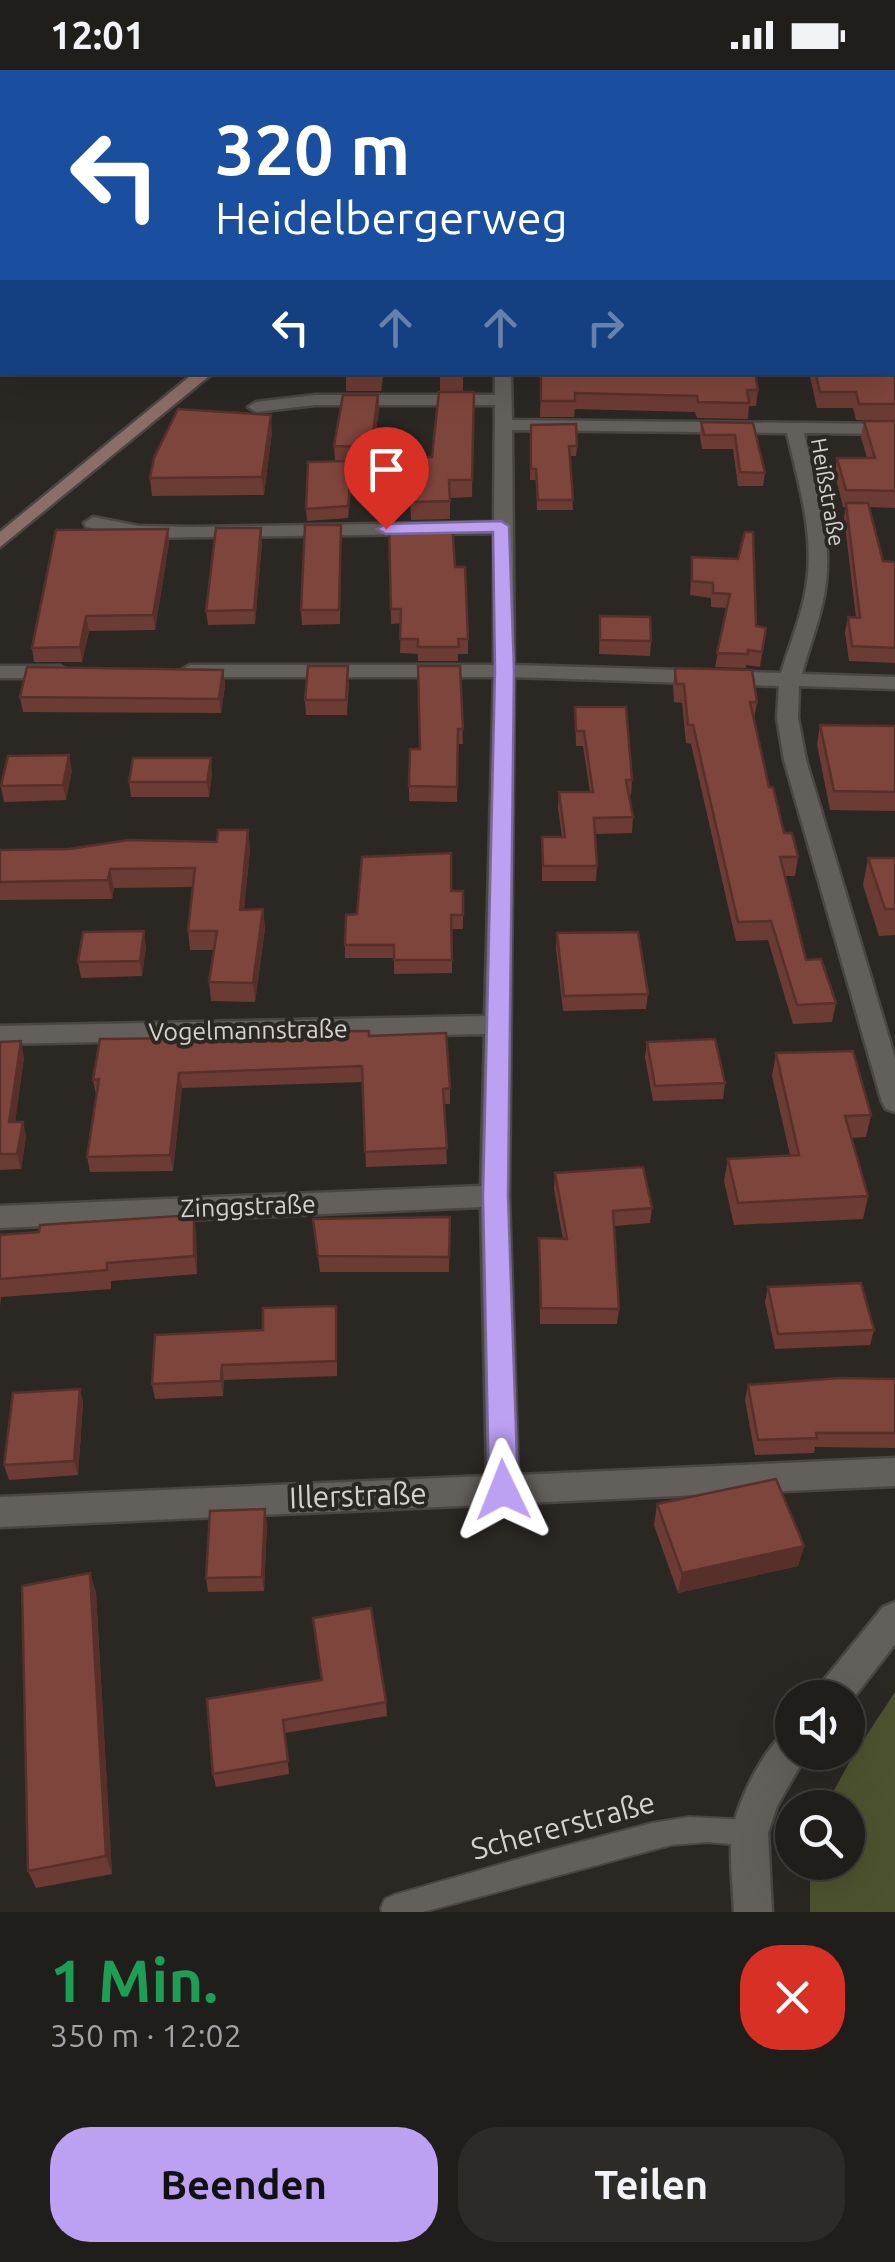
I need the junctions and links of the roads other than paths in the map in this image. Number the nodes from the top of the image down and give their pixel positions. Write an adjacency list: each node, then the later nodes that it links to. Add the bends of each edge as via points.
1 (202, 375): 9 (main road)
2 (502, 375): 4 (street)
3 (256, 407): 4 (street, via 315,400)
4 (503, 412): 5 (street); 8 (street)
5 (794, 428): 6 (street); 14 (street, Heißstraße, via 818,565)
6 (895, 429)
7 (94, 523): 8 (street, via 193,533)
8 (501, 526): 10 (street)
9 (0, 542)
10 (504, 670): 13 (street); 14 (street); 16 (street)
11 (0, 672): 12 (street)
12 (78, 672)
13 (175, 672)
14 (790, 680): 15 (street); 18 (street, Heißstraße, via 795,760)
15 (895, 683)
16 (496, 1025): 17 (street, Vogelmannstraße); 19 (street)
17 (0, 1034)
18 (895, 1102)
19 (495, 1196): 20 (street, Zinggstraße); 22 (street)
20 (0, 1217)
21 (895, 1472): 22 (street, Illerstraße)
22 (503, 1490): 23 (street, Illerstraße)
23 (0, 1512)
24 (895, 1618): 25 (street)
25 (845, 1680)
26 (778, 1770): 27 (street)
27 (750, 1833): 28 (lane, Schererstraße, via 716,1826 674,1830); 29 (street)
28 (394, 1908)
29 (754, 1912)

